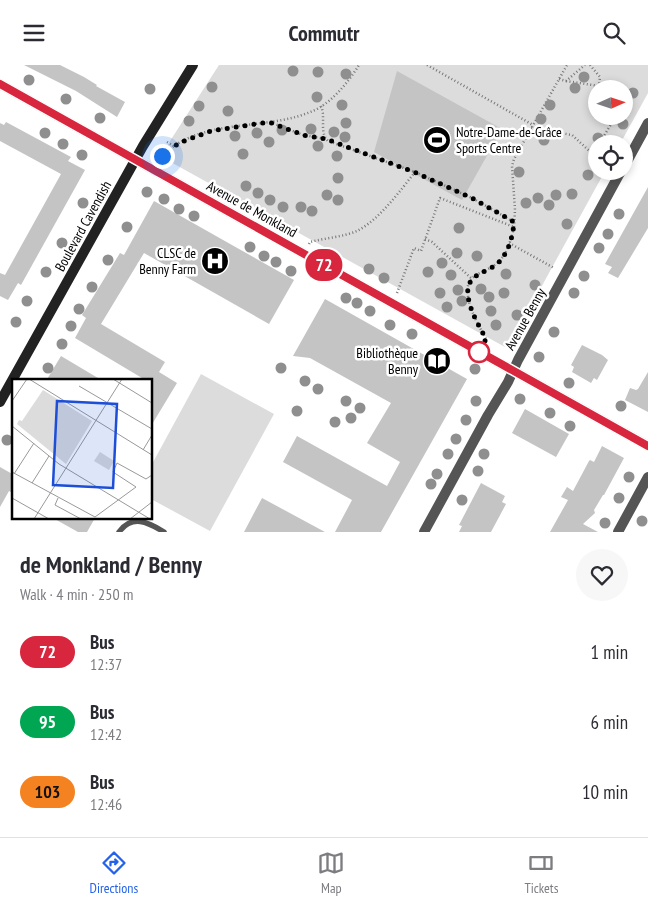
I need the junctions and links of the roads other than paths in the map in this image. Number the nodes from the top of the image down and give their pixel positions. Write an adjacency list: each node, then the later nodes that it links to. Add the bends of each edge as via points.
1 (193, 65): 5 (street, Boulevard Cavendish)
2 (0, 84): 5 (street, Avenue de Monkland)
3 (648, 123): 4 (street)
4 (633, 150)
5 (136, 160): 7 (street, Avenue de Monkland); 8 (street, Boulevard Cavendish)
6 (616, 180): 7 (street, Avenue Benny)
7 (512, 371): 11 (street, Avenue de Monkland); 15 (street, Avenue Benny)
8 (13, 379)
9 (12, 381): 10 (street, Boulevard Cavendish)
10 (0, 402)
11 (648, 446)
12 (648, 477): 16 (street)
13 (119, 532): 14 (lane, via 127,523 136,521)
14 (164, 532)
15 (424, 532)
16 (618, 532)

